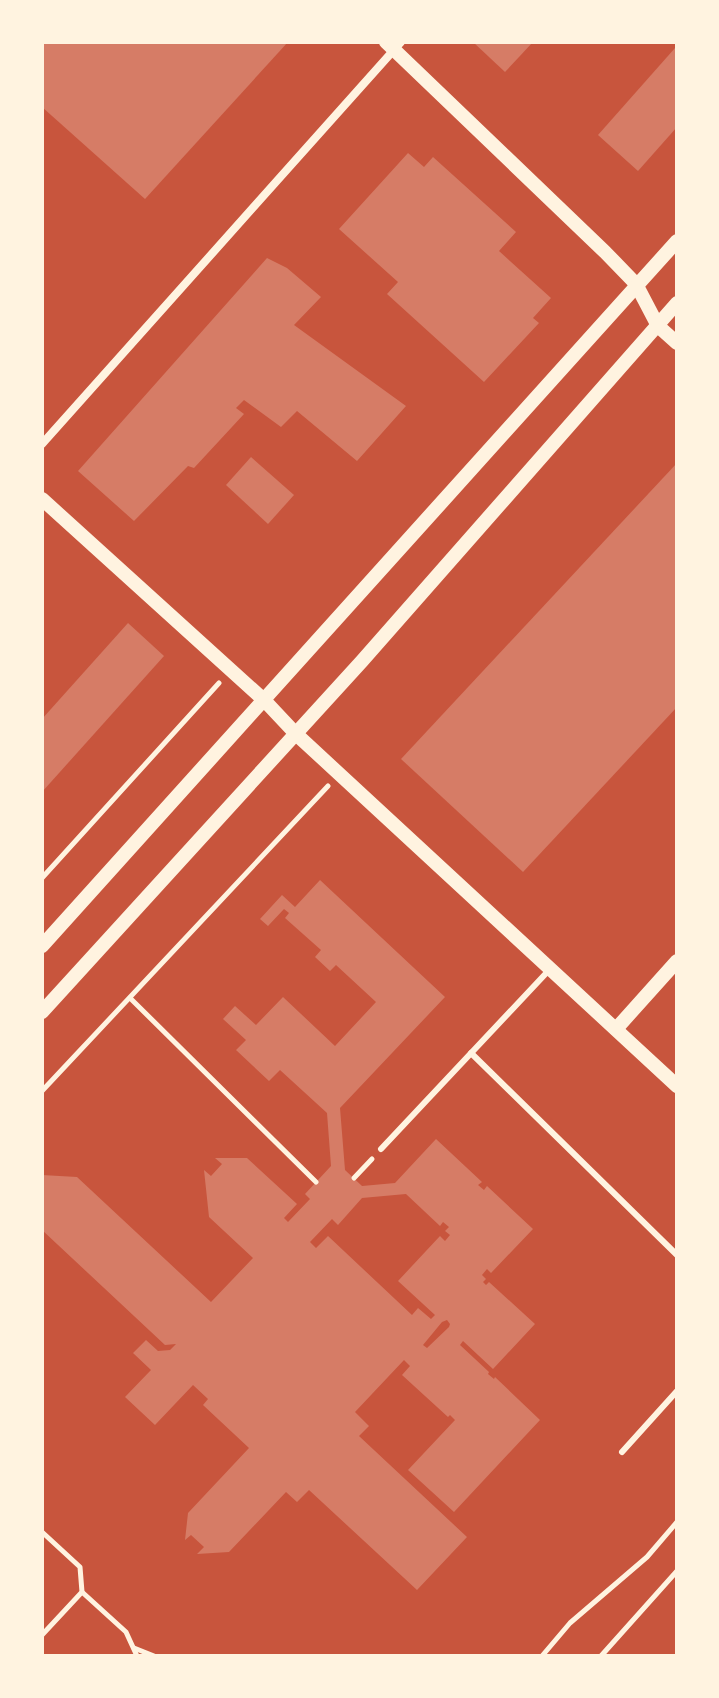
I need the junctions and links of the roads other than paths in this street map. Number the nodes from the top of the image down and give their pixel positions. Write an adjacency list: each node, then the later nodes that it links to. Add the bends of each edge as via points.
1 (374, 42): 2 (street)
2 (393, 45): 4 (street); 8 (street)
3 (677, 241): 4 (street)
4 (636, 284): 6 (street); 10 (street)
5 (677, 303): 6 (street)
6 (658, 326): 7 (street); 11 (street)
7 (677, 343)
8 (42, 444)
9 (42, 499): 10 (street)
10 (265, 701): 11 (street); 12 (street)
11 (296, 734): 14 (street); 15 (street)
12 (42, 946)
13 (677, 961): 16 (street)
14 (551, 967): 16 (street); 17 (lane)
15 (42, 1012)
16 (616, 1029): 18 (street)
17 (471, 1053): 19 (lane); 20 (lane)
18 (677, 1086)
19 (381, 1149)
20 (677, 1255)
21 (677, 1391): 22 (lane)
22 (622, 1452)

